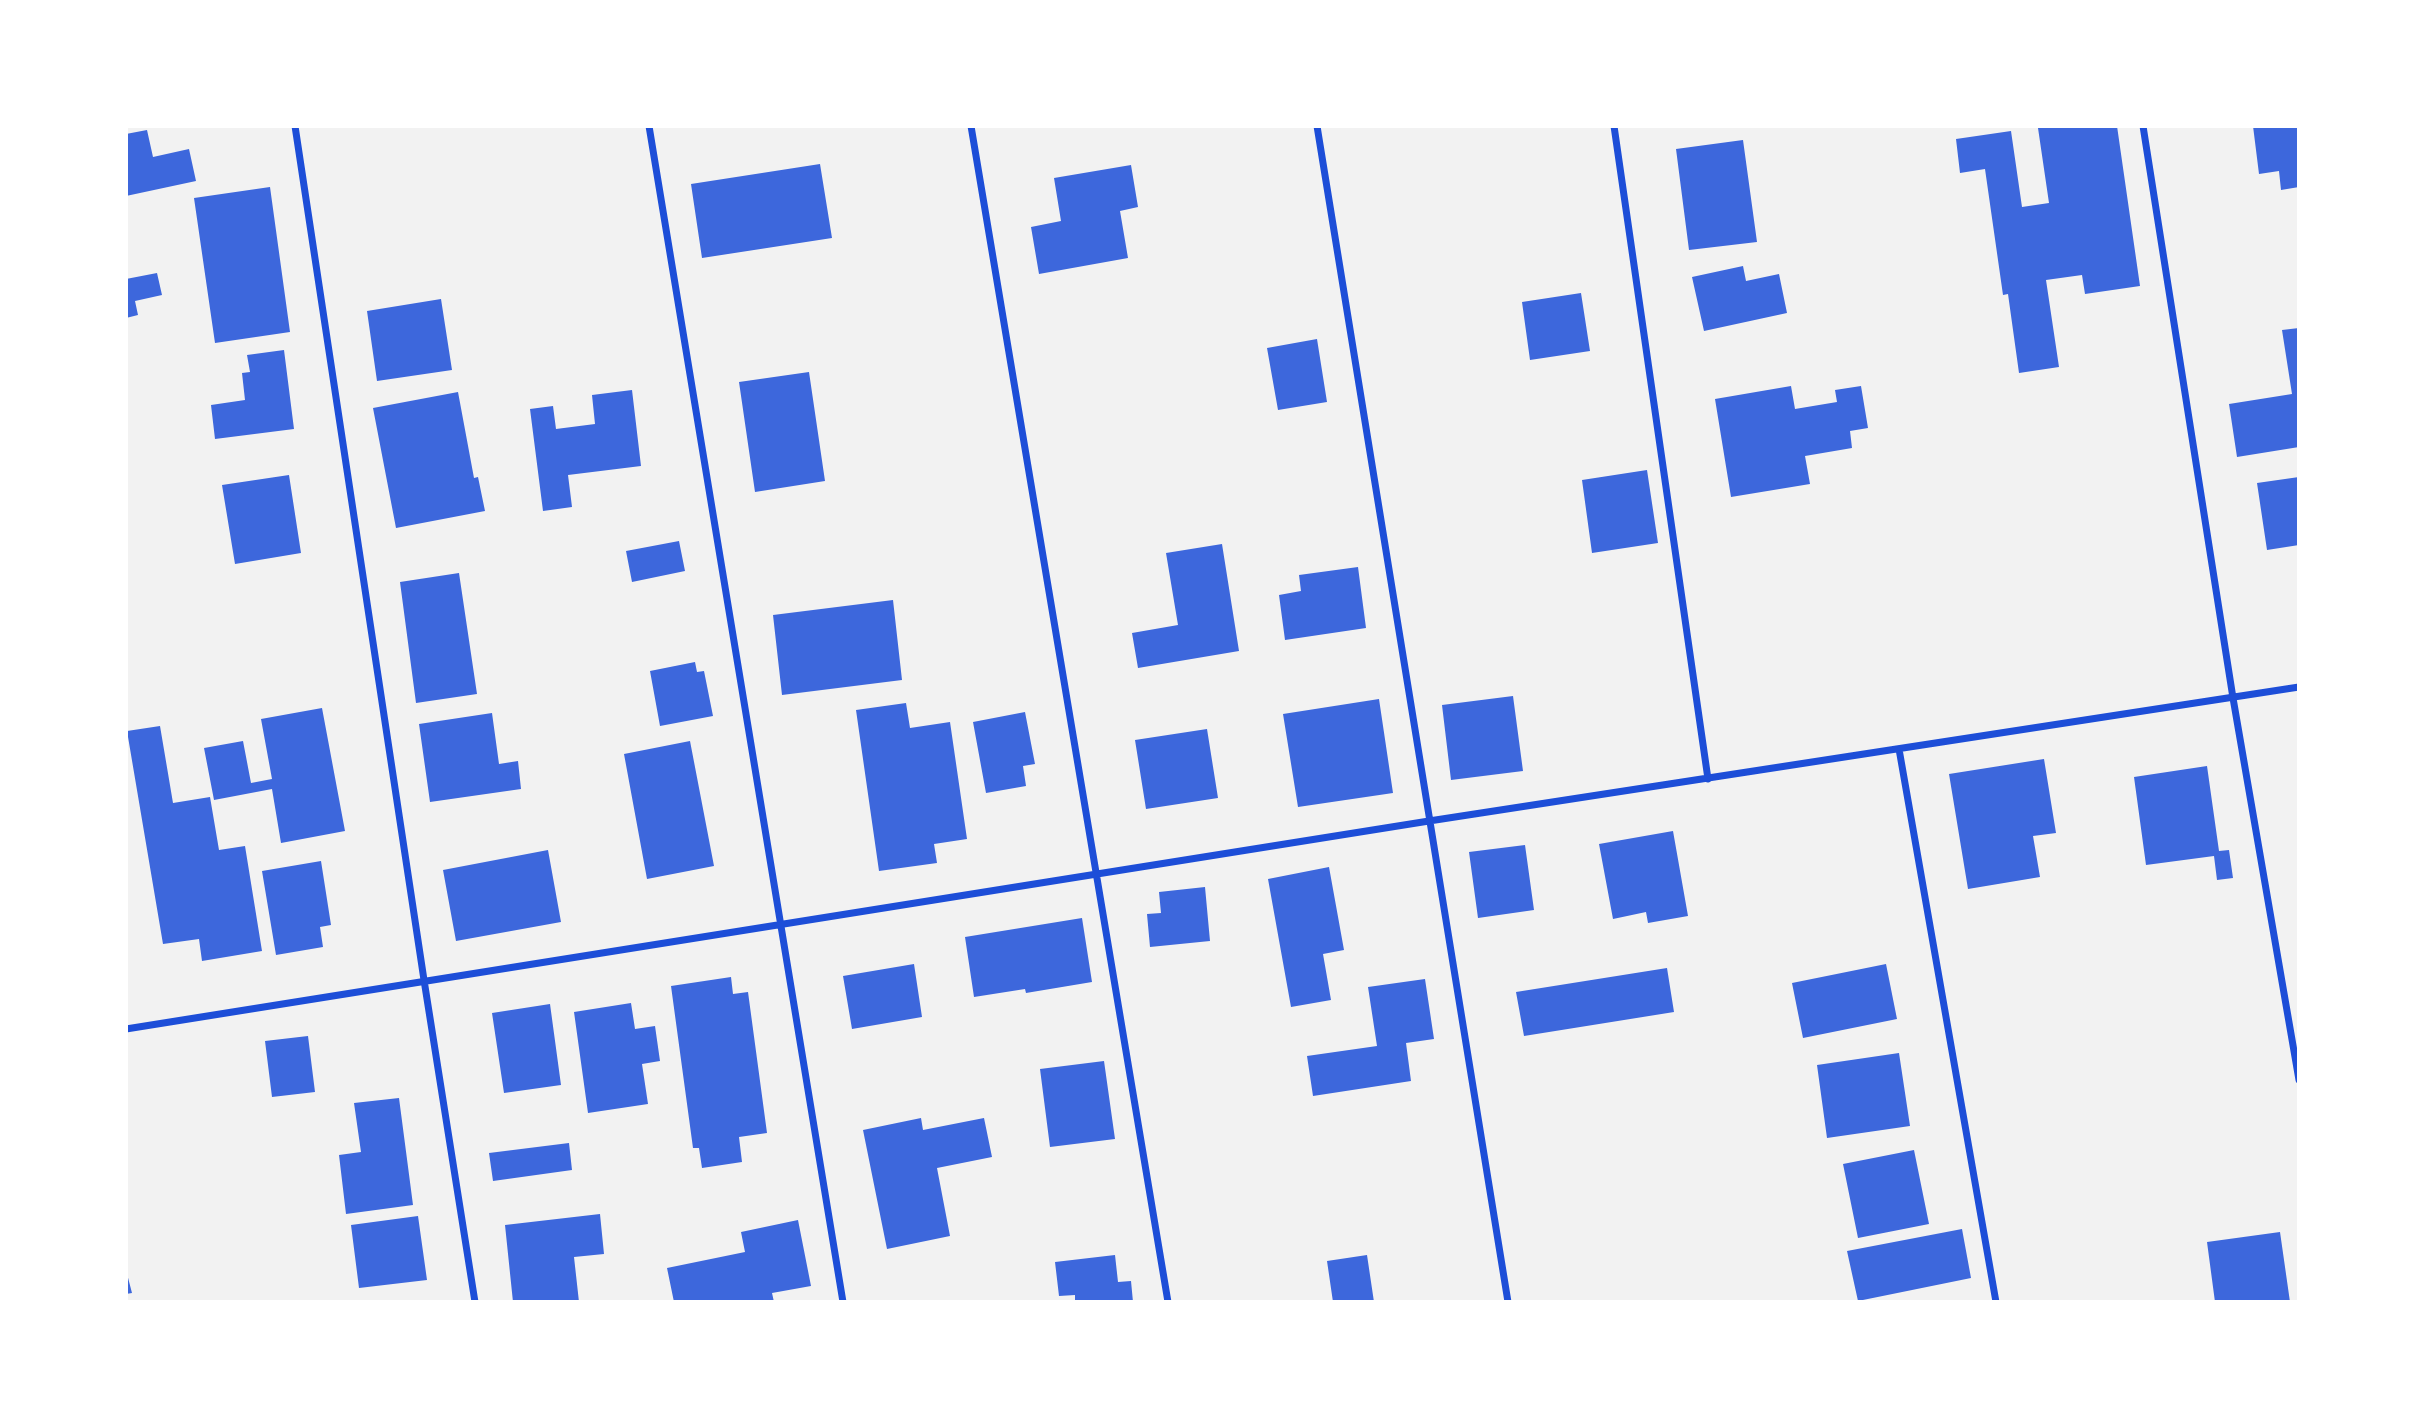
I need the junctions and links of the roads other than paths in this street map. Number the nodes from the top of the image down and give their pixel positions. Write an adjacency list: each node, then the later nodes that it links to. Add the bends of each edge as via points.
1 (295, 126): 14 (street)
2 (649, 126): 13 (street)
3 (971, 126): 12 (street)
4 (1317, 126): 11 (street)
5 (1614, 126): 10 (street)
6 (2143, 126): 8 (street)
7 (2299, 687): 8 (street)
8 (2233, 698): 9 (street); 16 (street)
9 (1899, 749): 10 (street); 21 (street)
10 (1708, 779): 11 (street)
11 (1429, 821): 12 (street); 20 (street)
12 (1098, 874): 13 (street); 19 (street)
13 (779, 924): 14 (street); 18 (street)
14 (424, 980): 15 (street); 17 (street)
15 (126, 1028)
16 (2299, 1080)
17 (475, 1302)
18 (843, 1302)
19 (1168, 1302)
20 (1508, 1302)
21 (1996, 1302)

